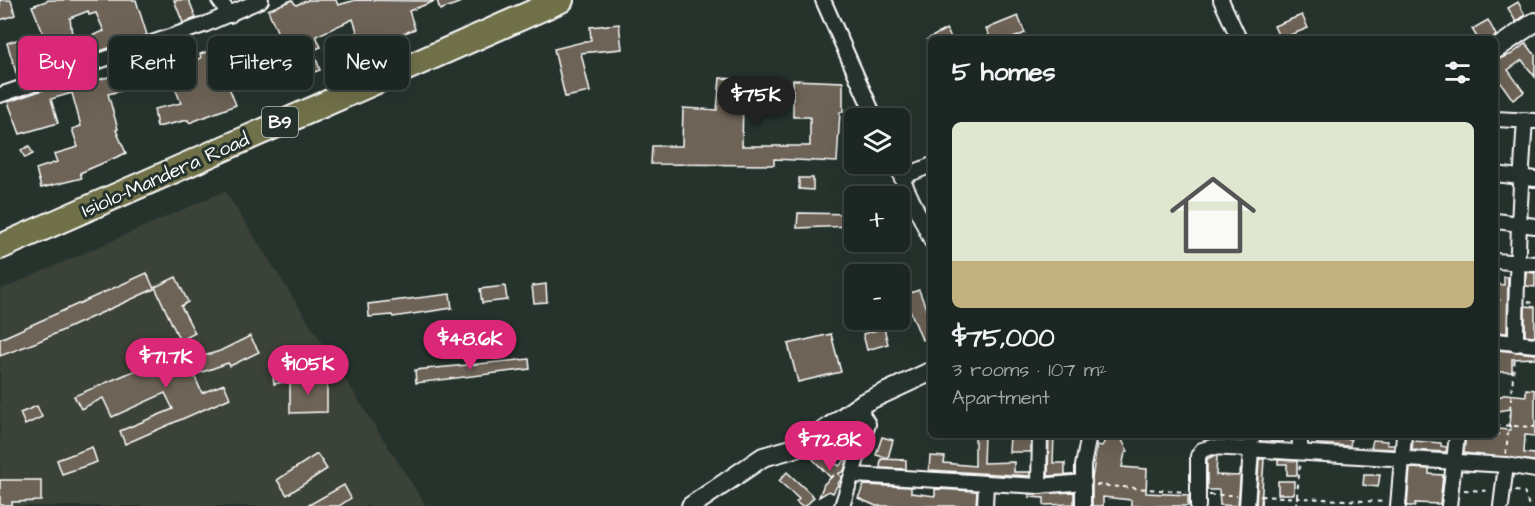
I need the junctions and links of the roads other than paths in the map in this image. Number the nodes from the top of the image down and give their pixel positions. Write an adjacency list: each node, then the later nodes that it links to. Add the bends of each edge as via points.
1 (219, 0): 6 (street)
2 (261, 0): 6 (street)
3 (561, 0): 23 (highway, Isiolo-Mandera Road / B9)
4 (823, 0): 11 (street)
5 (1221, 0): 8 (street)
6 (230, 15): 10 (street)
7 (1535, 22): 9 (main road)
8 (1238, 36)
9 (1498, 48)
10 (0, 95)
11 (871, 108)
12 (1498, 119): 13 (street)
13 (1530, 121): 18 (street)
14 (928, 167): 17 (street)
15 (901, 174): 17 (street)
16 (1498, 174): 18 (street)
17 (902, 177): 22 (street)
18 (1528, 178): 20 (street)
19 (1498, 221): 20 (street)
20 (1521, 225): 21 (street); 25 (street)
21 (1535, 226)
22 (928, 233)
23 (0, 247)
24 (1498, 261): 25 (street)
25 (1516, 262): 26 (street); 28 (street)
26 (1535, 264)
27 (1498, 342): 28 (street)
28 (1516, 344): 29 (street)
29 (1535, 345)
30 (928, 373): 31 (main road)
31 (863, 403): 43 (street, via 862,414 868,423); 50 (main road, via 802,446 763,457)
32 (1040, 438): 46 (street)
33 (1088, 438): 44 (street)
34 (1299, 438): 38 (street)
35 (1404, 438): 39 (street)
36 (1457, 438): 40 (street)
37 (1252, 442): 38 (street); 47 (street, via 1202,450 1196,465); 48 (street)
38 (1301, 452): 39 (street)
39 (1402, 458): 40 (street); 49 (street)
40 (1456, 463): 41 (street); 54 (street)
41 (1506, 465): 42 (street); 55 (street)
42 (1535, 470)
43 (854, 476): 45 (street); 51 (street)
44 (1084, 482): 46 (street); 53 (street)
45 (986, 484): 46 (street); 52 (street)
46 (1039, 486)
47 (1198, 500)
48 (1247, 501)
49 (1398, 504)
50 (691, 506)
51 (842, 506)
52 (985, 506)
53 (1083, 506)
54 (1449, 506)
55 (1501, 506)

